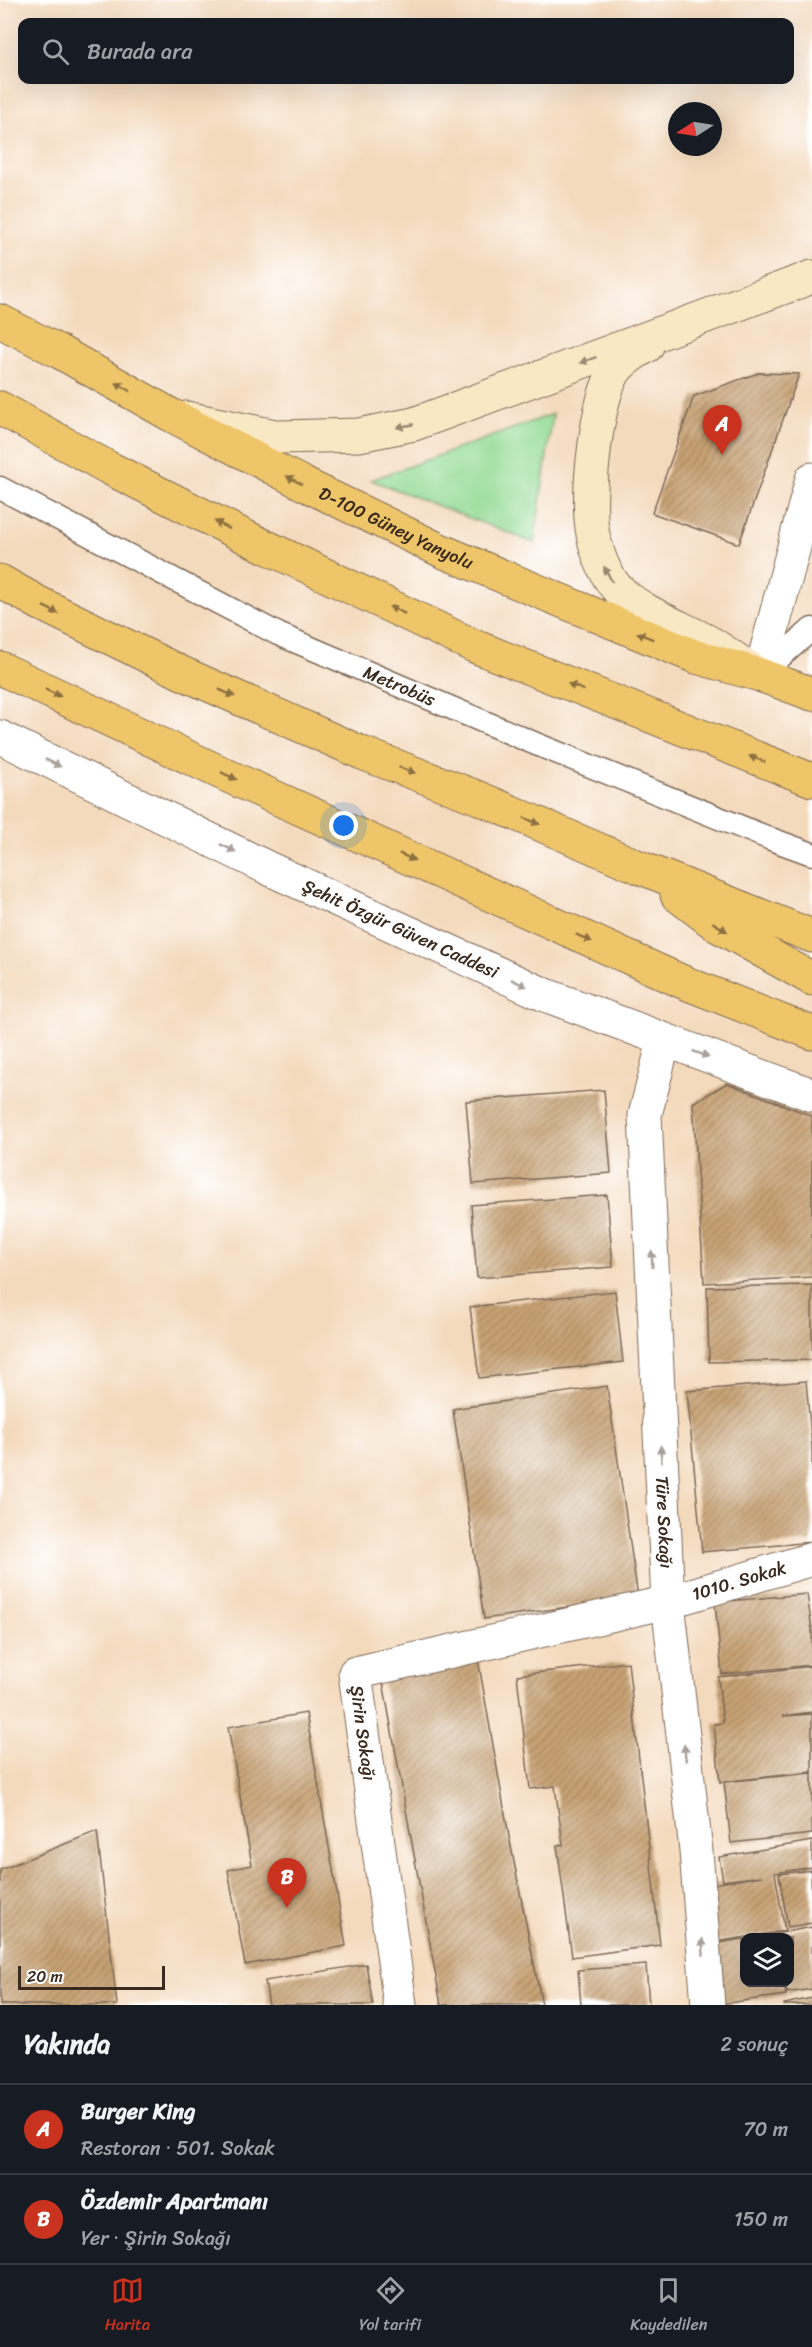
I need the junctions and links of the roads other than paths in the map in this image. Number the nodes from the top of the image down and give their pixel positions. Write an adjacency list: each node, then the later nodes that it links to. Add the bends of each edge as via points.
1 (812, 277): 2 (main road)
2 (702, 318): 5 (main road, one-way to 5, via 414,424 359,435 280,437); 11 (main road, one-way to 2, via 714,645 642,608 615,587 598,554 592,527 596,438 605,391 616,370 644,348)
3 (0, 321): 5 (main road, D-100 Güney Yanyolu, one-way to 3)
4 (0, 408): 14 (main road, one-way to 4, via 474,646 252,540)
5 (171, 415): 11 (main road, D-100 Güney Yanyolu, one-way to 5, via 696,657 442,551)
6 (812, 479): 11 (street)
7 (0, 488): 15 (lane, Metrobüs, via 278,634 536,744)
8 (0, 582): 16 (main road, one-way to 16, via 182,673 362,753)
9 (812, 629): 11 (lane)
10 (0, 668): 19 (main road, one-way to 19, via 683,982)
11 (760, 675): 12 (main road, D-100 Güney Yanyolu)
12 (812, 694)
13 (0, 737): 20 (street, Şehit Özgür Güven Caddesi, one-way to 20, via 315,890 543,994)
14 (812, 780)
15 (812, 854)
16 (639, 867): 17 (main road); 18 (main road, one-way to 18, via 718,926)
17 (812, 936)
18 (812, 979)
19 (812, 1033)
20 (664, 1041): 21 (street, Şehit Özgür Güven Caddesi, one-way to 21); 23 (street, Türe Sokağı, one-way to 20, via 645,1115)
21 (812, 1095)
22 (812, 1559): 23 (street, 1010. Sokak)
23 (668, 1602): 24 (street, Şirin Sokağı, via 355,1673); 25 (street, Türe Sokağı, one-way to 23, via 696,1851)
24 (400, 2005)
25 (708, 2005)

